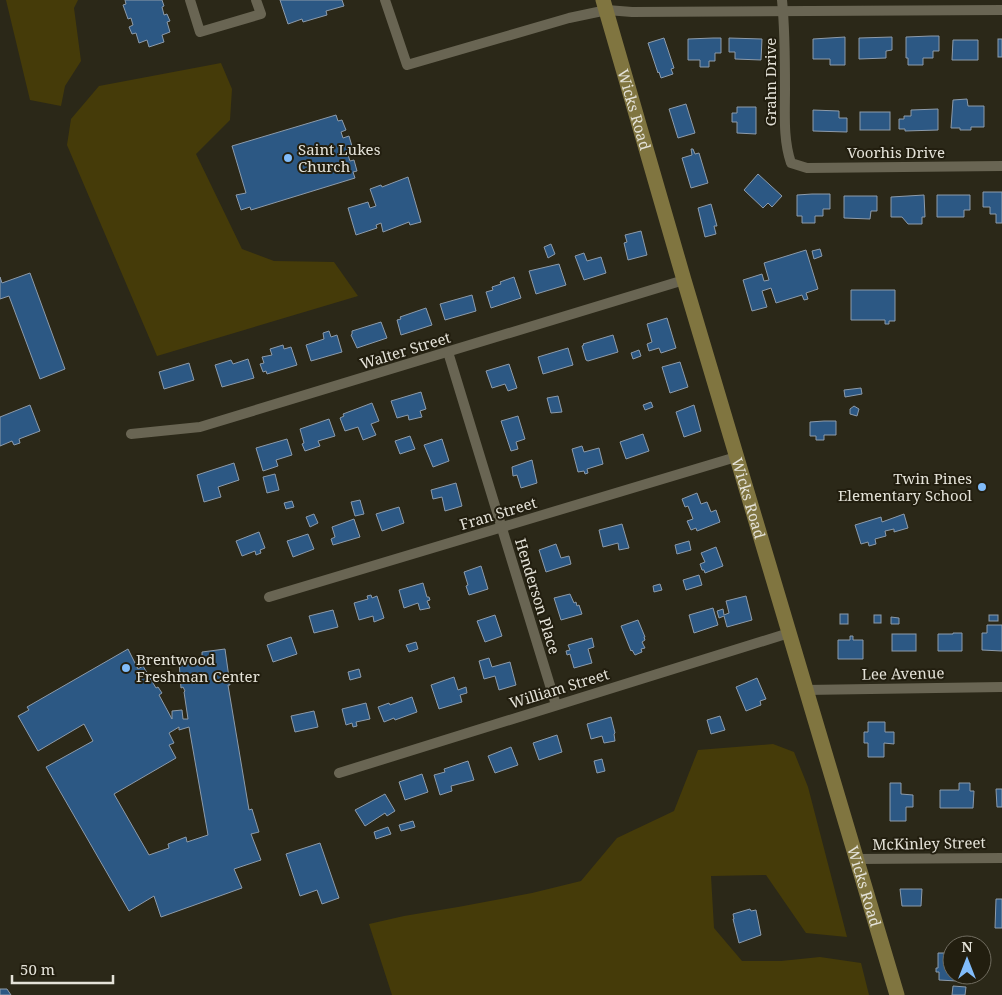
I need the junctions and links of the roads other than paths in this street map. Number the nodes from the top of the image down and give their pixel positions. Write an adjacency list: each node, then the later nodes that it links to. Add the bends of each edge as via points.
1 (190, 0): 2 (street, via 200,32 261,14)
2 (256, 0)
3 (385, 0): 5 (street, via 407,65)
4 (782, 0): 7 (street, Grahn Drive)
5 (605, 5): 7 (street, via 632,12); 10 (main road, Wicks Road)
6 (1002, 10): 7 (street)
7 (783, 11): 8 (street, Grahn Drive, via 786,148)
8 (791, 162): 9 (street, Voorhis Drive, via 806,168)
9 (1002, 166)
10 (684, 280): 11 (street, Walter Street); 13 (main road, Wicks Road)
11 (448, 352): 12 (street, Walter Street, via 200,428); 14 (street, Henderson Place)
12 (131, 434)
13 (736, 457): 14 (street, Fran Street); 16 (main road, Wicks Road)
14 (501, 527): 15 (street, Fran Street); 19 (street, Henderson Place)
15 (269, 597)
16 (789, 633): 18 (main road, Wicks Road); 19 (street, William Street)
17 (1002, 687): 18 (street, Lee Avenue)
18 (805, 690): 22 (main road, Wicks Road)
19 (556, 705): 20 (street, William Street)
20 (339, 773)
21 (1002, 858): 22 (street, McKinley Street)
22 (857, 859): 23 (main road, Wicks Road)
23 (897, 995)

